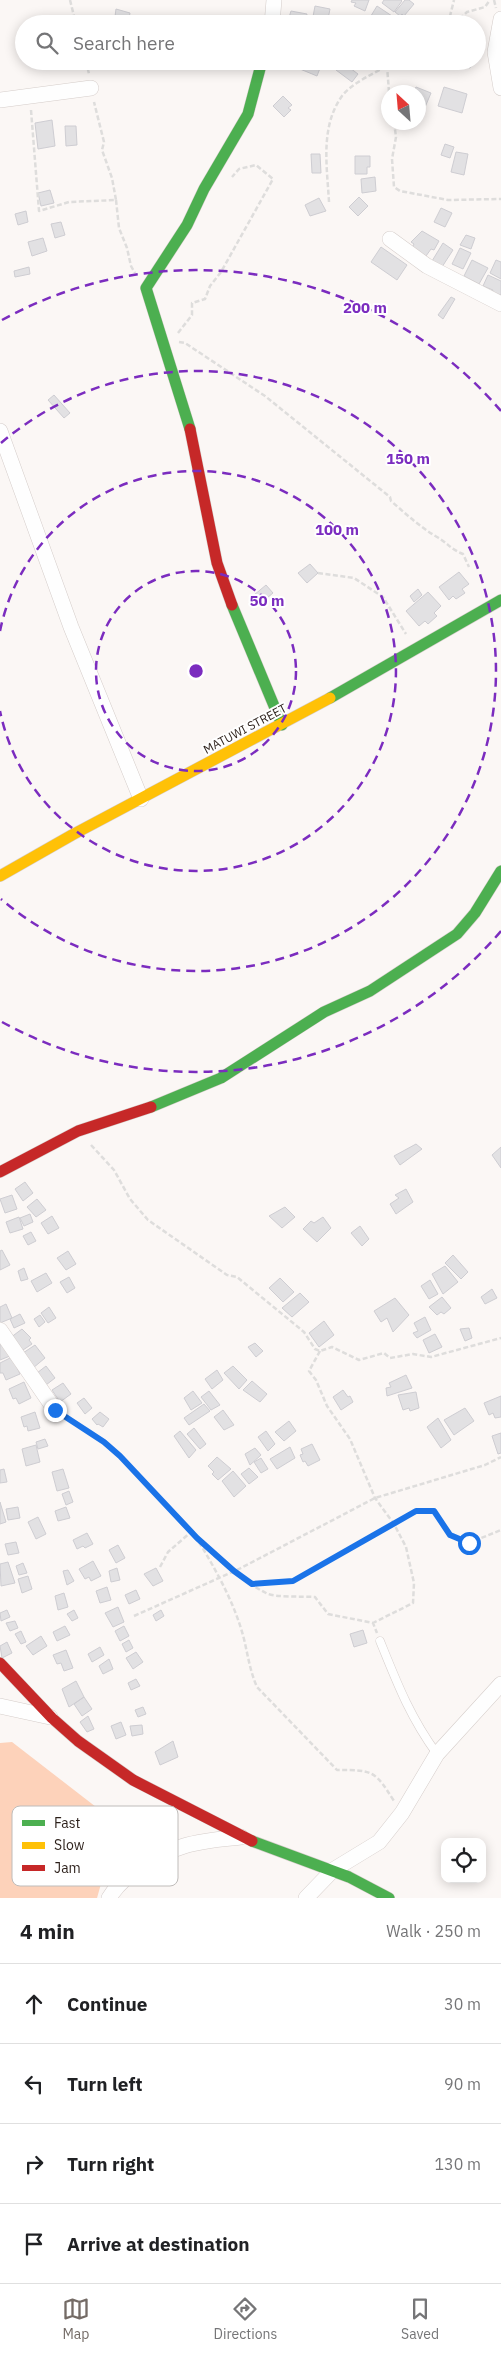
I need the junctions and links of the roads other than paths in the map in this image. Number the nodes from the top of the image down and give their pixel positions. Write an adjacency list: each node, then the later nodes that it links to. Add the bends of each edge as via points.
1 (274, 0): 2 (street)
2 (273, 15)
3 (501, 19): 6 (street, via 494,52)
4 (260, 70): 12 (street, via 248,114 187,225 146,288 193,440 217,563)
5 (91, 88): 7 (street)
6 (501, 88)
7 (0, 100)
8 (390, 239): 9 (street, via 427,266)
9 (501, 304)
10 (0, 431): 13 (street, via 70,628)
11 (501, 600): 12 (street, MATUWI STREET)
12 (282, 725): 13 (street, MATUWI STREET)
13 (141, 799): 15 (street, MATUWI STREET)
14 (501, 871): 16 (street, via 475,913 457,934 370,992 324,1012 221,1078 142,1111 78,1131)
15 (0, 876)
16 (0, 1172)
17 (0, 1330): 18 (street)
18 (55, 1410)
19 (380, 1641): 24 (lane, via 408,1710)
20 (0, 1663): 23 (street)
21 (501, 1684): 24 (street)
22 (0, 1706): 23 (street)
23 (52, 1718): 25 (street, via 133,1780)
24 (437, 1754): 27 (street, via 402,1813 379,1842)
25 (241, 1837): 26 (street, via 209,1840); 27 (street)
26 (178, 1848)
27 (333, 1870): 30 (street); 31 (street)
28 (119, 1886): 29 (street)
29 (109, 1898)
30 (306, 1898)
31 (390, 1898)

